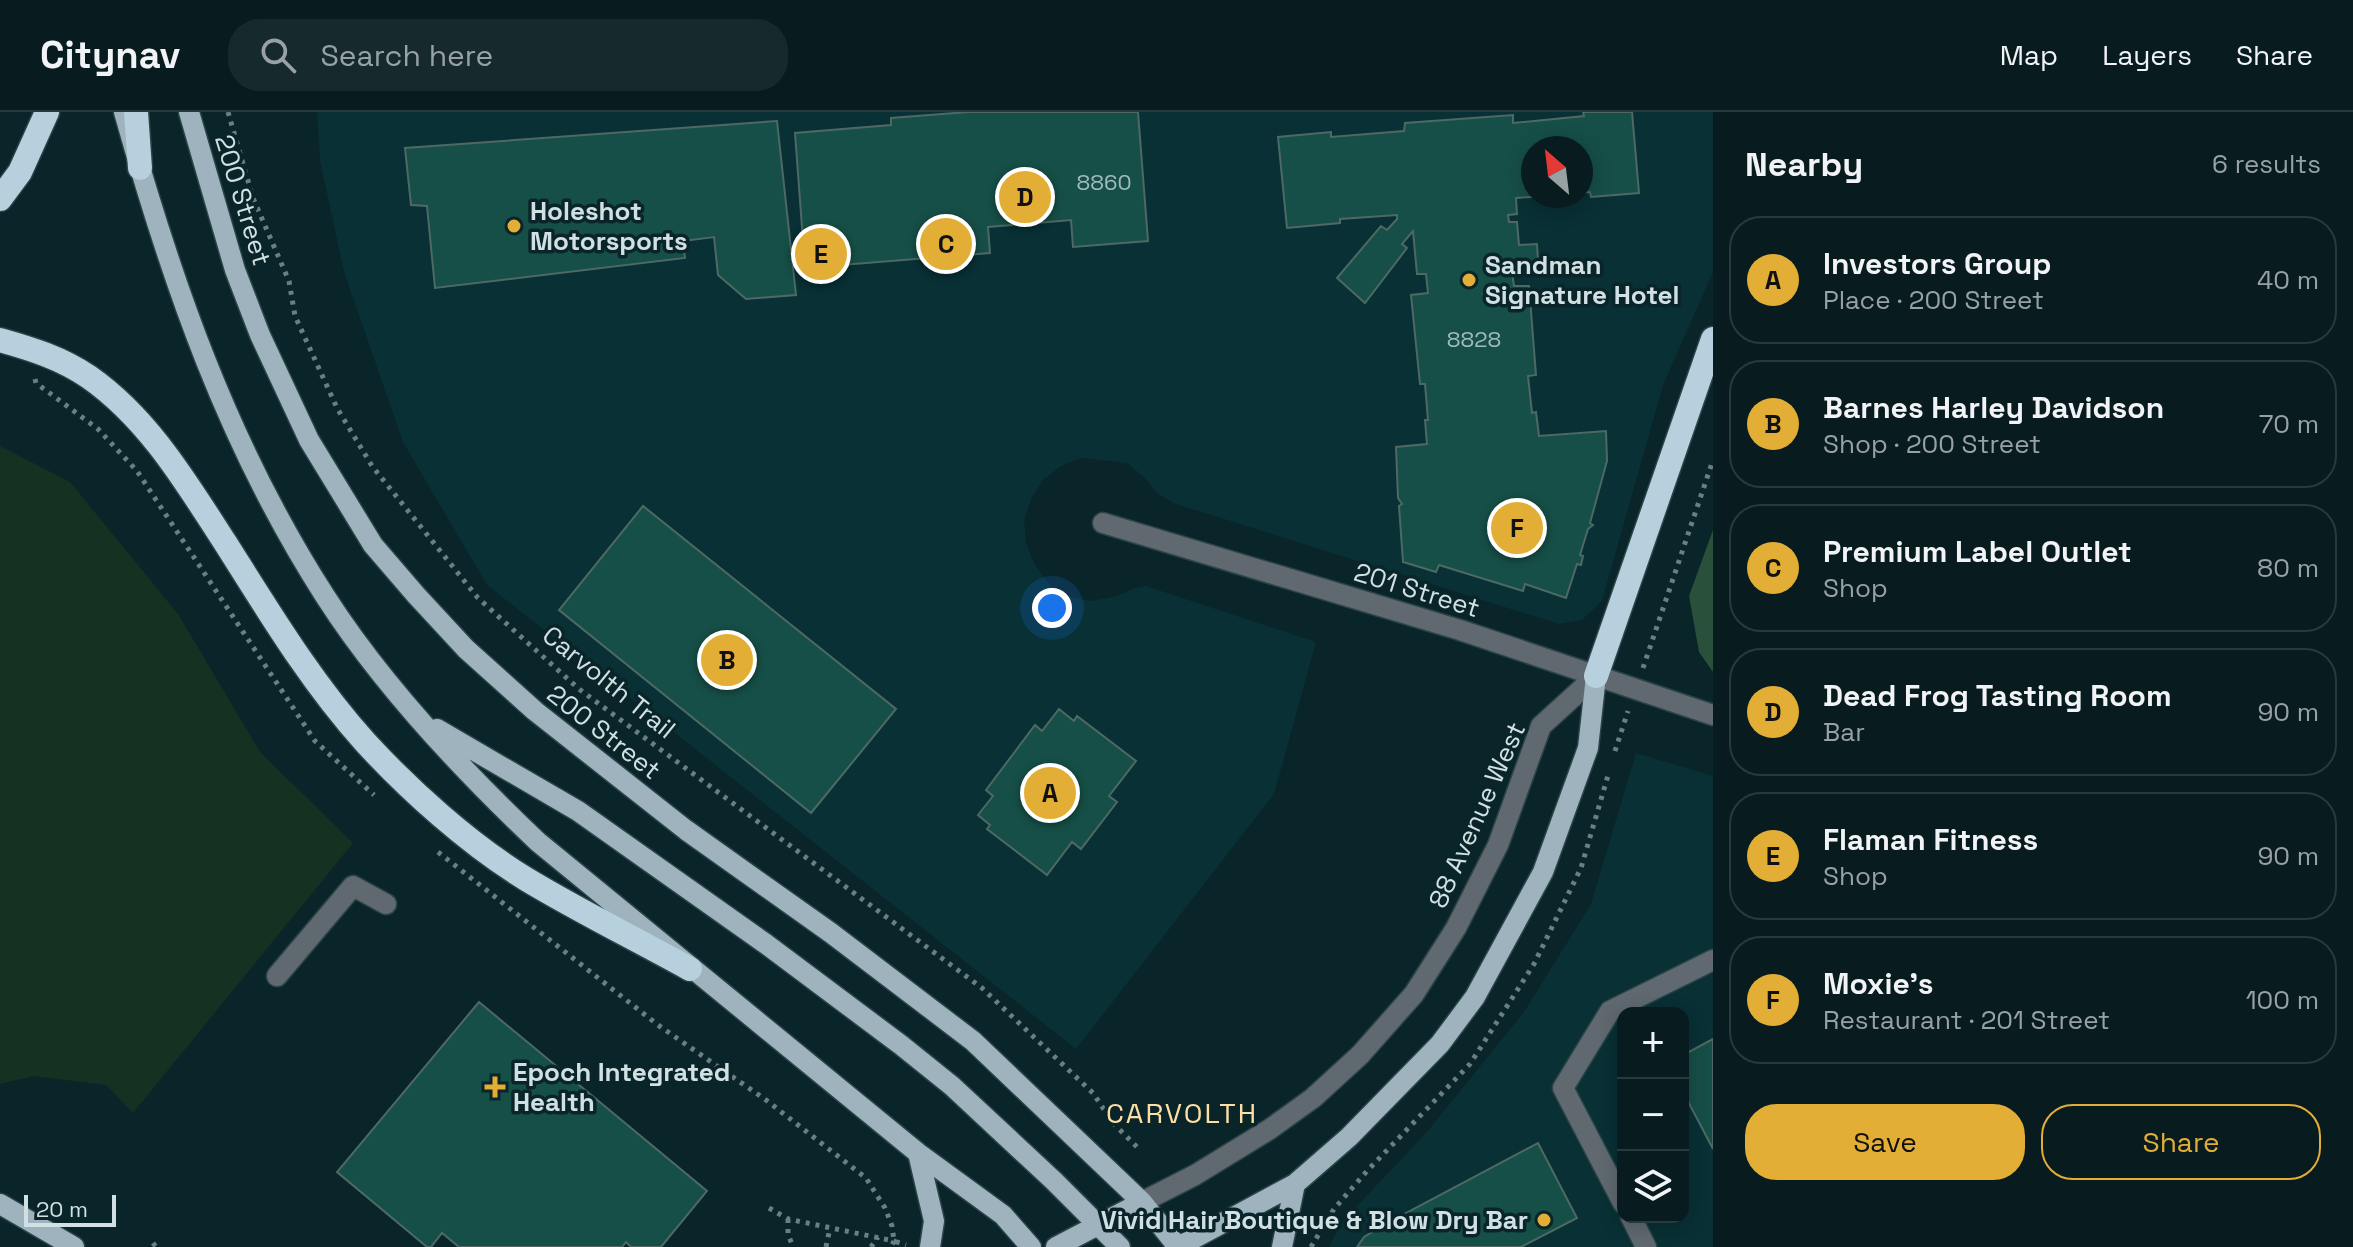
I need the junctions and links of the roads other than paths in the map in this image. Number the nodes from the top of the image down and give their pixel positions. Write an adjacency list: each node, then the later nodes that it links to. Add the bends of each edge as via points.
1 (190, 115): 19 (main road, 200 Street, via 235,270 309,440 373,545 416,595 535,711 686,830 973,1041)
2 (131, 118): 4 (highway)
3 (42, 123): 5 (highway, via 20,172)
4 (140, 168): 11 (main road, via 190,326 277,517 326,598)
5 (0, 199)
6 (1713, 339): 9 (highway)
7 (0, 340): 14 (highway, via 43,352 87,376 148,432 185,479 309,671 400,777 525,878)
8 (1103, 523): 9 (street, 201 Street)
9 (1596, 676): 10 (street, 201 Street); 17 (main road, via 1588,748 1543,872 1475,997 1431,1053); 19 (street, 88 Avenue West, via 1541,726 1498,845 1456,928 1414,994 1313,1098 1195,1175)
10 (1713, 715)
11 (419, 718): 14 (main road, via 538,842); 21 (main road, via 578,811 766,944 952,1086)
12 (386, 904): 15 (street, via 353,886)
13 (1713, 960): 18 (street, via 1610,1011 1563,1088)
14 (690, 969): 16 (main road)
15 (277, 976)
16 (918, 1153): 24 (main road, via 934,1221); 25 (main road, via 1003,1215)
17 (1295, 1184): 28 (main road); 29 (main road)
18 (1617, 1192)
19 (1142, 1202): 21 (main road, 88 Avenue West); 28 (main road, 200 Street)
20 (0, 1204): 23 (main road)
21 (1098, 1223): 26 (main road, 88 Avenue West); 27 (main road)
22 (1634, 1223): 30 (street)
23 (74, 1247)
24 (930, 1247)
25 (1031, 1247)
26 (1056, 1247)
27 (1120, 1247)
28 (1178, 1247)
29 (1282, 1247)
30 (1646, 1247)

